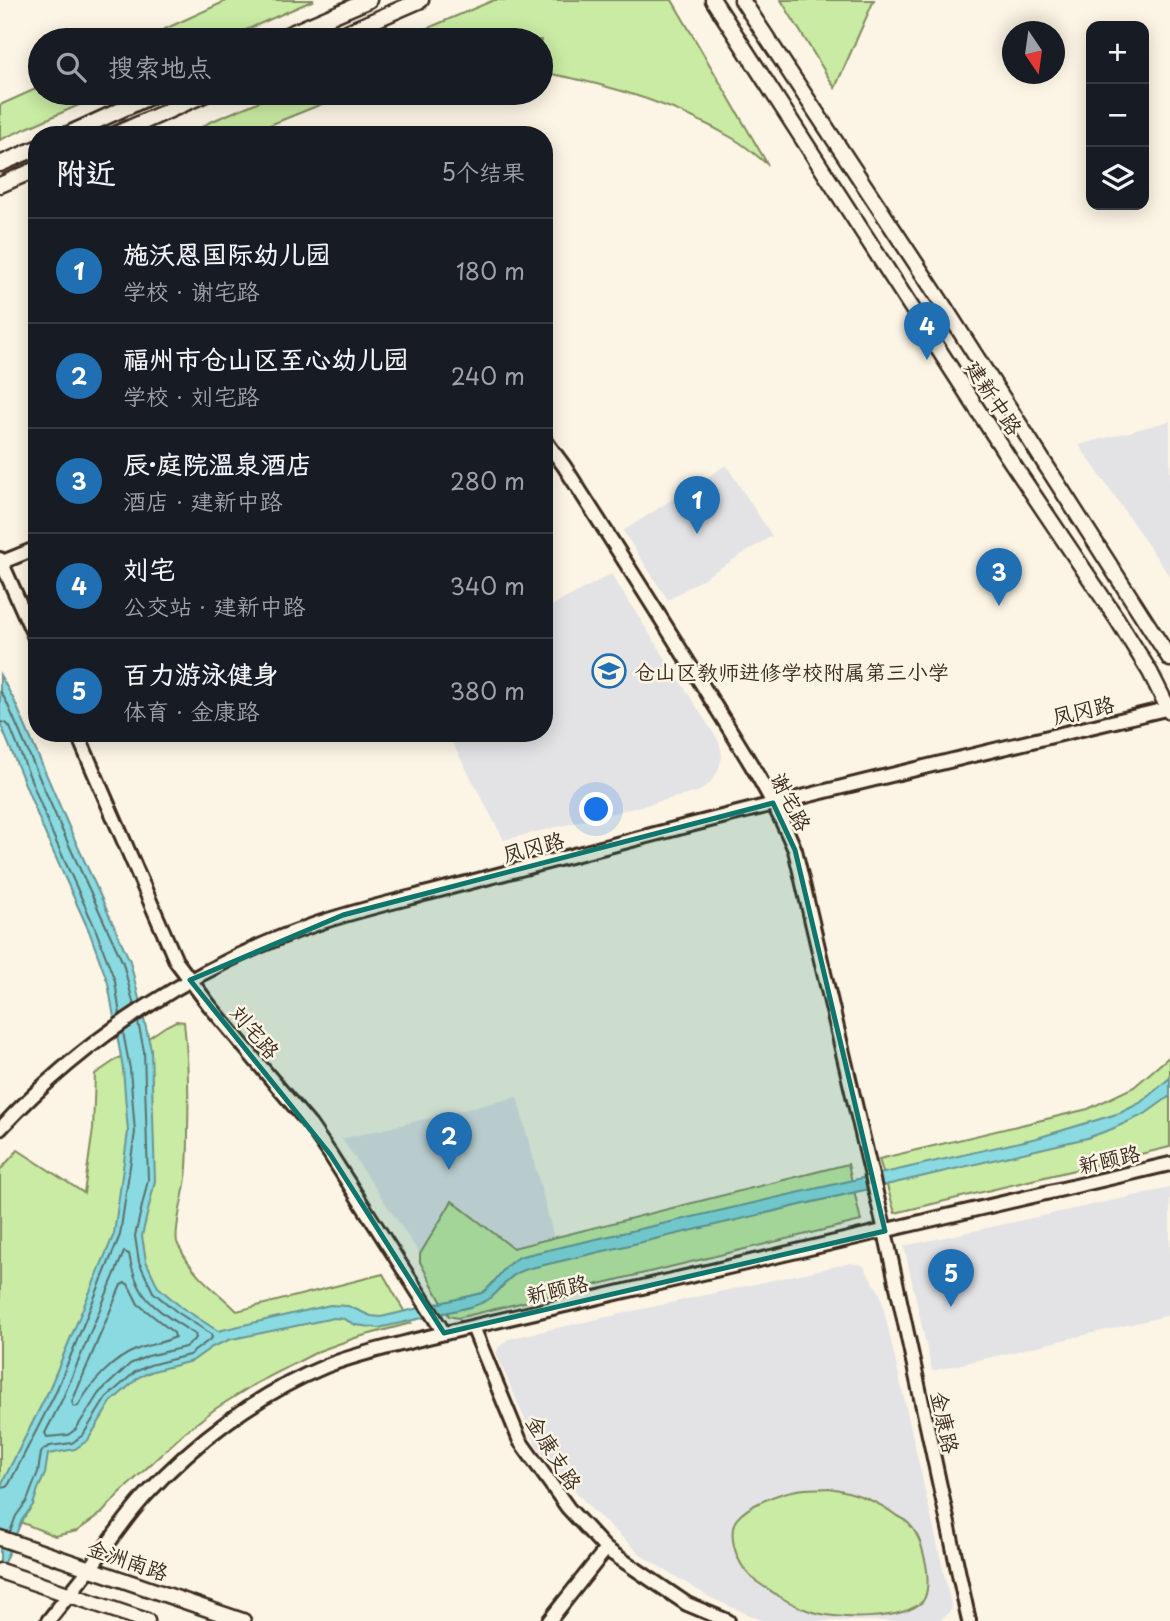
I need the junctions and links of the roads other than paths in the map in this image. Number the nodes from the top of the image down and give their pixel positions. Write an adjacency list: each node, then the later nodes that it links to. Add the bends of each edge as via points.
1 (369, 0): 5 (main road)
2 (421, 0): 6 (main road)
3 (713, 0): 20 (main road, 建新中路, via 1100,592)
4 (742, 0): 19 (main road, 建新中路)
5 (303, 28)
6 (357, 28)
7 (132, 105): 9 (main road)
8 (181, 105): 10 (main road)
9 (86, 126)
10 (134, 126)
11 (28, 152): 12 (main road)
12 (0, 164)
13 (28, 173): 14 (main road)
14 (0, 185)
15 (553, 451): 22 (street, 谢宅路)
16 (28, 551): 17 (street)
17 (0, 561): 18 (street)
18 (28, 622)
19 (1170, 659)
20 (1170, 709): 22 (street, 凤冈路)
21 (81, 742): 23 (street, 刘宅路, via 176,961)
22 (773, 803): 23 (street, 凤冈路, via 343,915 270,942); 26 (street, 谢宅路, via 795,850)
23 (190, 980): 24 (street, 凤冈路, via 79,1055); 28 (street, 刘宅路, via 331,1154)
24 (0, 1129)
25 (1170, 1164): 26 (street, 新颐路)
26 (885, 1231): 27 (street, 新颐路); 39 (street, 金康路)
27 (474, 1327): 28 (street, 新颐路); 30 (street, 金康支路, via 520,1441 568,1508)
28 (444, 1333): 31 (street, 新颐路, via 325,1367 239,1414 194,1448 146,1494)
29 (0, 1538): 31 (main road, 金洲南路)
30 (606, 1549): 37 (street); 38 (street, 金康支路, via 687,1604)
31 (90, 1568): 33 (street, 新颐路); 36 (main road, 金洲南路)
32 (0, 1571): 33 (main road)
33 (69, 1594): 34 (street, 新颐路); 35 (main road)
34 (48, 1621)
35 (147, 1621)
36 (243, 1621)
37 (549, 1621)
38 (728, 1621)
39 (969, 1621)

